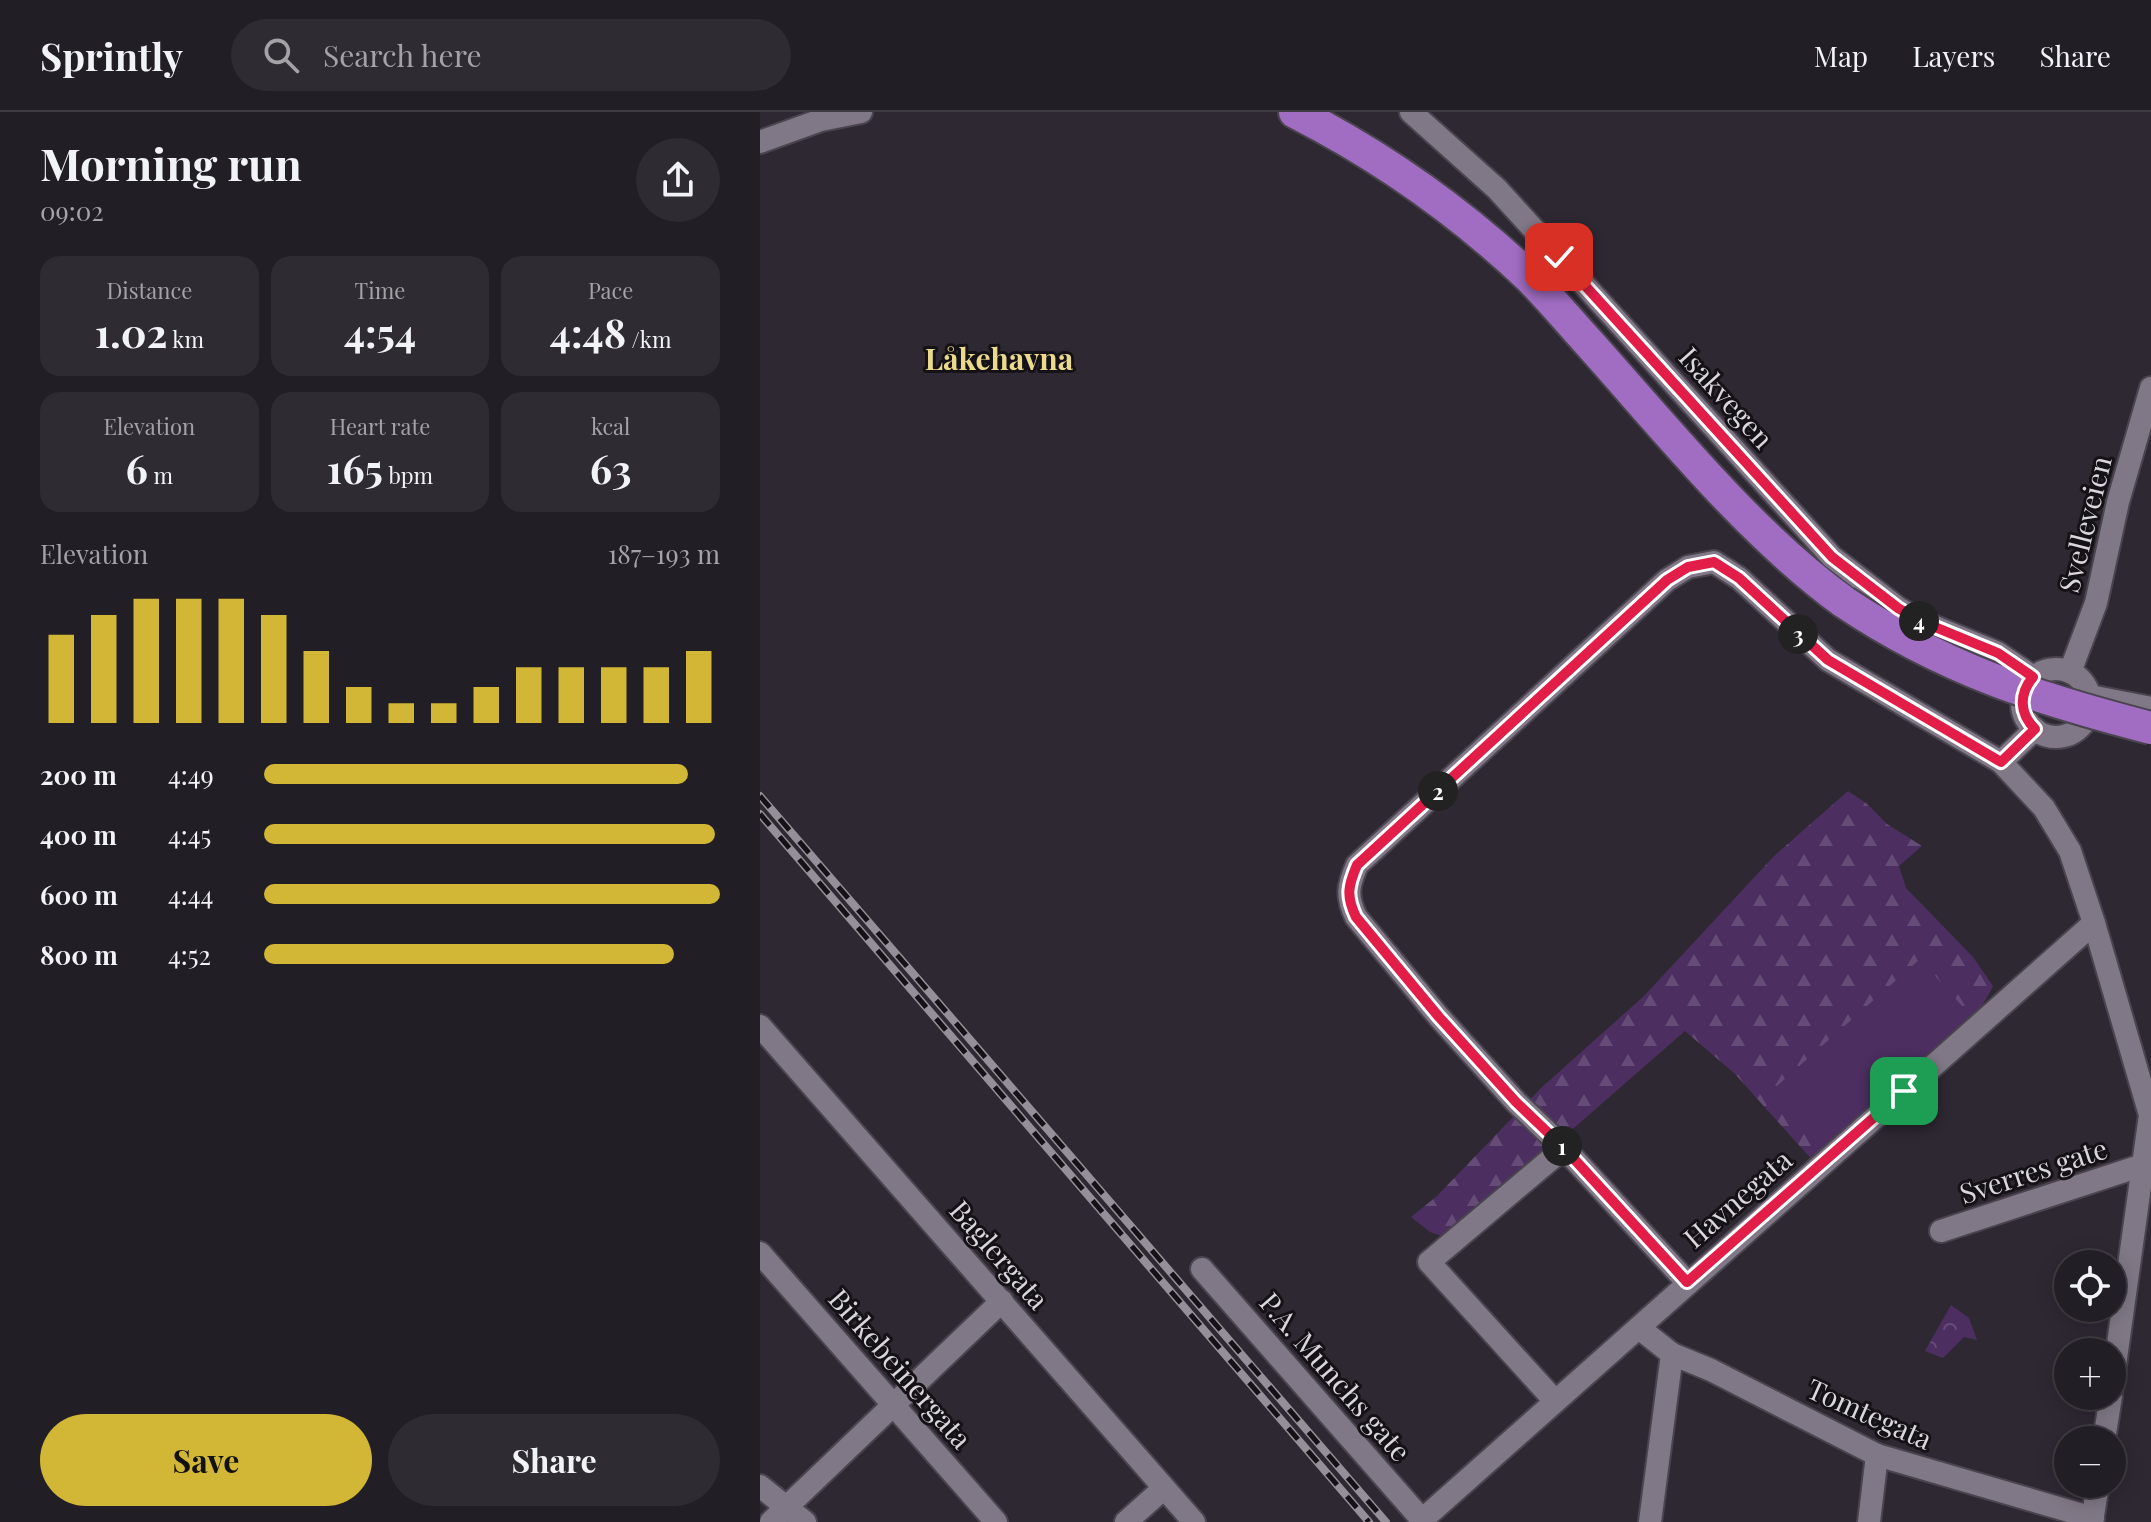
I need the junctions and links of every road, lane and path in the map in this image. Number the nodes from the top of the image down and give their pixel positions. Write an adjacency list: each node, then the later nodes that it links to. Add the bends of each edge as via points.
1 (861, 112): 4 (street)
2 (1295, 112): 11 (highway, bridge, via 1405,177 1529,278 1739,508 1844,602 1917,647 1967,670)
3 (1411, 112): 7 (street, Isakvegen, via 1497,189 1832,557 1918,620 1998,653)
4 (760, 142)
5 (2151, 388): 6 (street, Svelleveien, via 2096,603)
6 (2070, 672): 7 (street, via 2056,668); 8 (street, via 2084,682)
7 (2033, 677): 12 (street, via 2022,707)
8 (2090, 696): 9 (street); 10 (street)
9 (2151, 708)
10 (2080, 727): 12 (street, via 2056,737); 13 (street, via 2119,728)
11 (2151, 728)
12 (2035, 729): 14 (street)
13 (2151, 741)
14 (2001, 762): 15 (street, via 2057,828); 18 (street, via 1828,660 1739,578 1714,562 1688,567 1667,580 1357,865 1347,887 1356,917 1420,995)
15 (2094, 923): 17 (street); 23 (street, Havnegata)
16 (760, 1026): 24 (street, Baglergata)
17 (2150, 1115): 19 (street)
18 (1557, 1141): 23 (street); 28 (street, via 1429,1262)
19 (2143, 1165): 20 (street, Sverres gate); 26 (street)
20 (1941, 1231)
21 (760, 1253): 29 (street, Birkebeinergata)
22 (1202, 1269): 36 (street, P.A. Munchs gate)
23 (1687, 1282): 25 (street, Havnegata)
24 (1002, 1301): 29 (street); 32 (street, Baglergata)
25 (1639, 1328): 27 (street, Tomtegata); 28 (street, Havnegata)
26 (2119, 1338)
27 (1672, 1354): 30 (street, Tomtegata); 41 (street)
28 (1555, 1401): 36 (street, Havnegata)
29 (893, 1404): 34 (street); 38 (street, Birkebeinergata)
30 (1877, 1455): 35 (street, Tomtegata); 42 (street)
31 (760, 1486): 34 (street)
32 (1164, 1488): 39 (street); 40 (street, Baglergata)
33 (2096, 1498): 35 (street)
34 (779, 1515): 37 (street)
35 (2092, 1520)
36 (1423, 1521)
37 (805, 1522)
38 (996, 1522)
39 (1126, 1522)
40 (1194, 1522)
41 (1650, 1522)
42 (1869, 1522)

